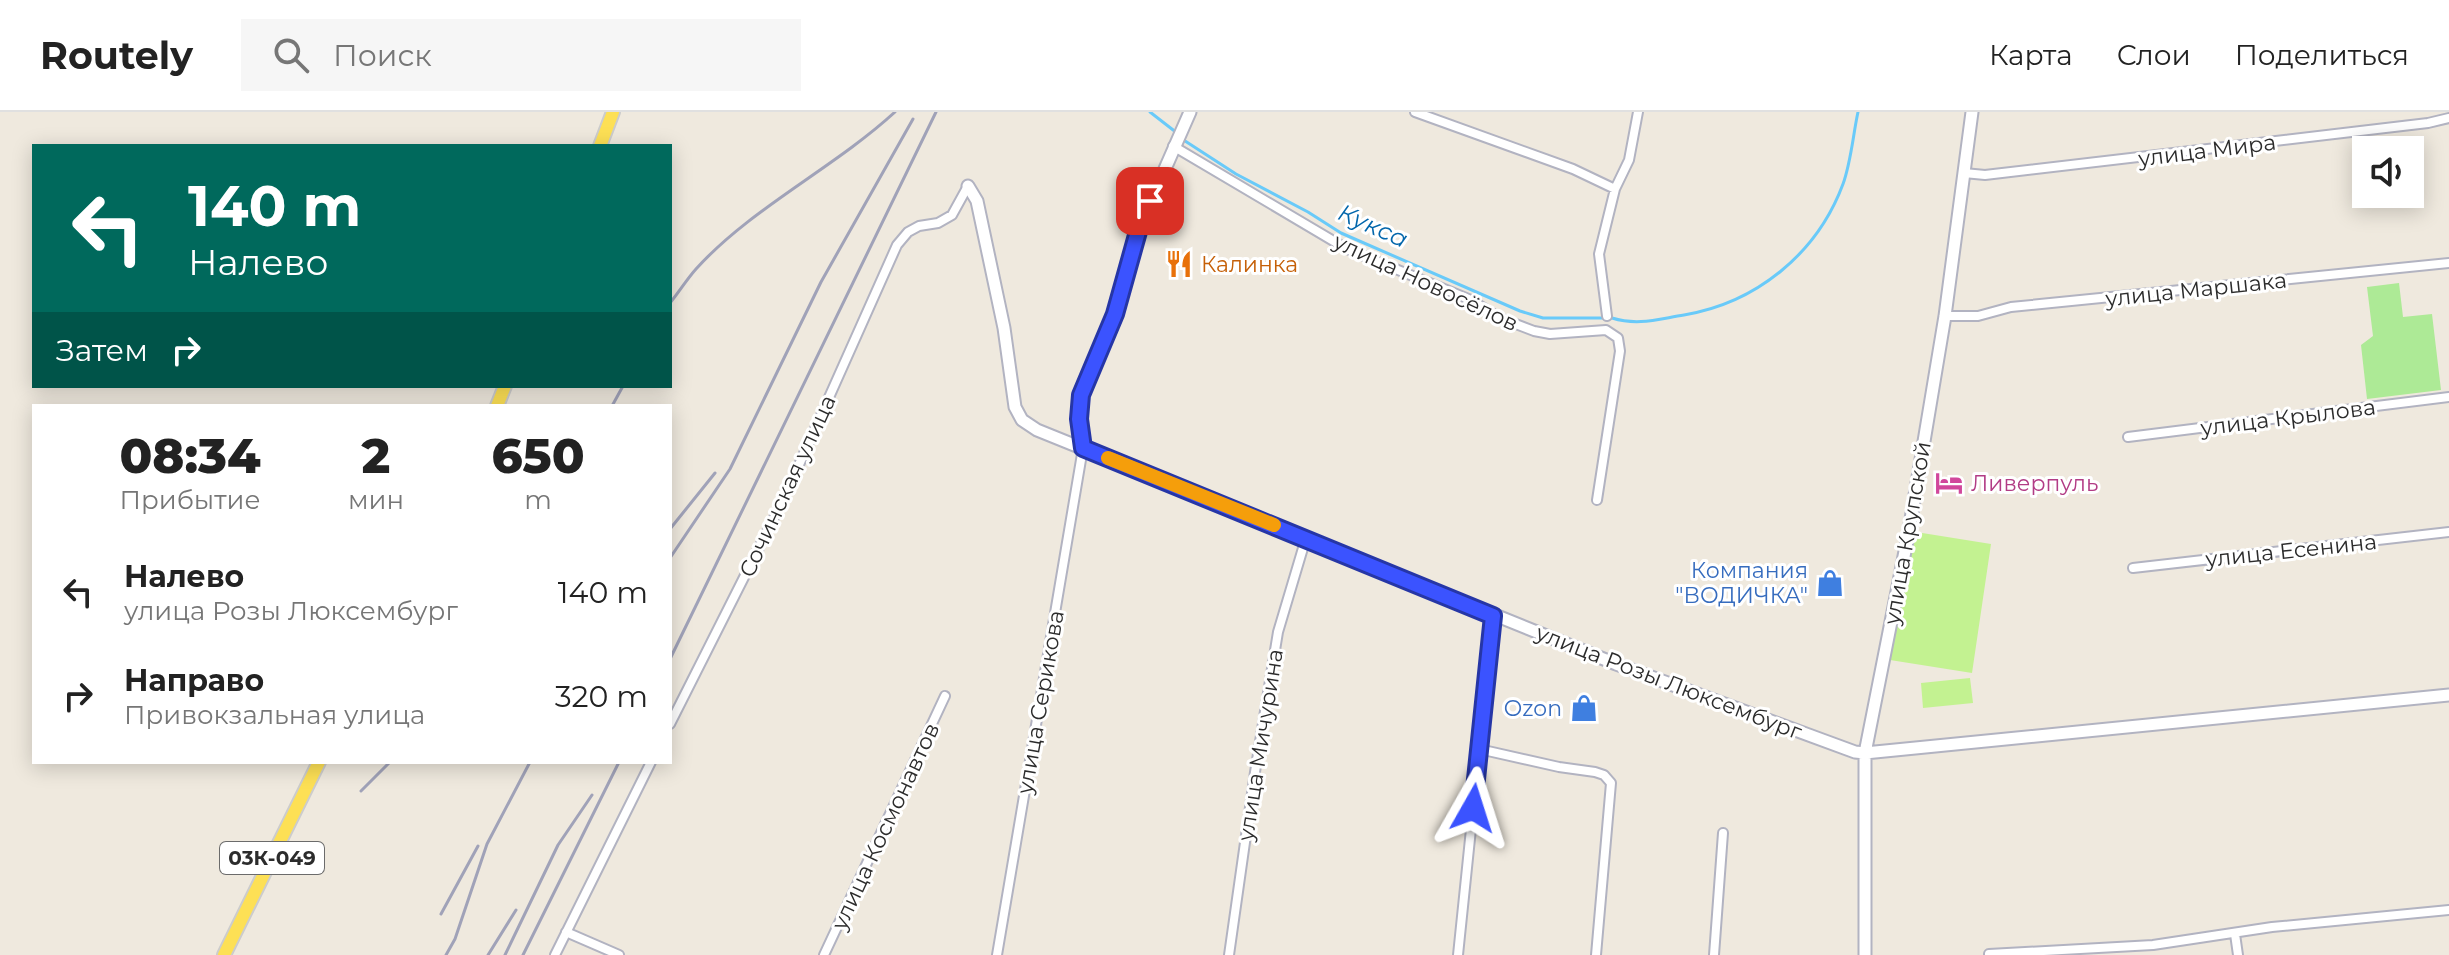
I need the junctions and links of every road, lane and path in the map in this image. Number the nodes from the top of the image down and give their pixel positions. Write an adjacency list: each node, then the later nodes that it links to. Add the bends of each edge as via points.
1 (613, 112): 8 (main road)
2 (1190, 112): 7 (street)
3 (1415, 112): 11 (street)
4 (1638, 112): 11 (street, via 1629,160)
5 (1972, 112): 9 (street, улица Крупской)
6 (2449, 118): 9 (street, улица Мира, via 2185,153)
7 (1177, 139): 17 (street, via 1139,228 1115,314 1081,395); 18 (street, улица Новосёлов, via 1347,249 1471,300 1500,318 1550,334 1606,330 1618,338)
8 (601, 144)
9 (1964, 173): 14 (street, улица Крупской)
10 (968, 186): 17 (street, улица Розы Люксембург, via 977,201 1015,407 1037,430); 25 (street, Сочинская улица, via 952,215 919,226 897,245 785,496)
11 (1615, 189): 13 (street, via 1599,254)
12 (2449, 263): 14 (street, улица Маршака)
13 (1607, 316)
14 (1945, 316): 27 (street, улица Крупской)
15 (2449, 397): 16 (street, улица Крылова)
16 (2128, 437)
17 (1083, 448): 20 (street, улица Розы Люксембург); 39 (street, улица Серикова)
18 (1597, 500)
19 (2449, 532): 21 (street, улица Есенина)
20 (1306, 538): 22 (street, улица Розы Люксембург); 40 (street, улица Мичурина, via 1278,632)
21 (2133, 568)
22 (1493, 616): 26 (street); 27 (street, улица Розы Люксембург)
23 (2449, 695): 27 (street, улица Розы Люксембург)
24 (945, 696): 38 (street, улица Космонавтов)
25 (672, 720)
26 (1479, 749): 41 (street); 42 (street, via 1595,772 1611,783)
27 (1865, 753): 44 (street, улица Крупской)
28 (318, 764): 35 (main road, 03К-049)
29 (650, 764): 32 (street)
30 (1723, 833): 43 (street)
31 (2449, 910): 33 (street)
32 (566, 932): 36 (street); 37 (street)
33 (2235, 934): 34 (street, via 2153,945); 45 (street)
34 (1989, 954)
35 (224, 955)
36 (555, 955)
37 (619, 955)
38 (824, 955)
39 (997, 955)
40 (1229, 955)
41 (1458, 955)
42 (1596, 955)
43 (1714, 955)
44 (1865, 955)
45 (2238, 955)

